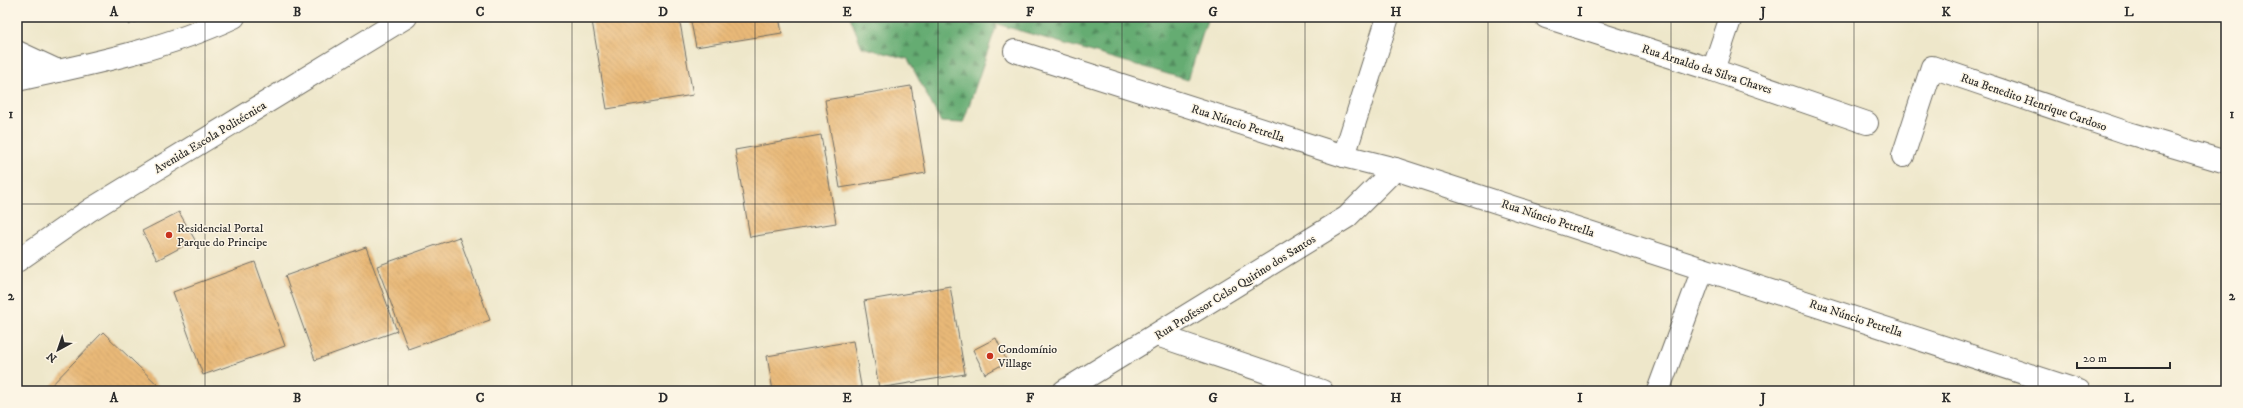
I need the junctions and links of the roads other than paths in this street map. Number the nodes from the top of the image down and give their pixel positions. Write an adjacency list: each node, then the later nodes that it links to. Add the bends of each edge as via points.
1 (234, 17): 9 (main road, via 202,32 142,51)
2 (406, 17): 16 (main road, Avenida Escola Politécnica, via 90,210)
3 (1388, 17): 12 (main road)
4 (1546, 17): 8 (main road, Rua Arnaldo da Silva Chaves)
5 (1731, 17): 8 (main road)
6 (1015, 51): 12 (main road, Rua Núncio Petrella)
7 (17, 52): 9 (main road)
8 (1713, 70): 11 (main road, Rua Arnaldo da Silva Chaves)
9 (58, 71): 10 (main road)
10 (17, 80)
11 (1867, 123)
12 (1344, 156): 15 (main road, Rua Núncio Petrella)
13 (1903, 156): 14 (main road, Rua Benedito Henrique Cardoso, via 1932,67 2128,133)
14 (2226, 162)
15 (1395, 169): 17 (main road, Rua Núncio Petrella); 18 (main road, Rua Professor Celso Quirino dos Santos, via 1347,217)
16 (17, 261)
17 (1703, 269): 21 (main road); 22 (main road, Rua Núncio Petrella)
18 (1157, 335): 19 (main road, Rua Professor Celso Quirino dos Santos); 20 (main road)
19 (1064, 391)
20 (1322, 391)
21 (1658, 391)
22 (2079, 391)

